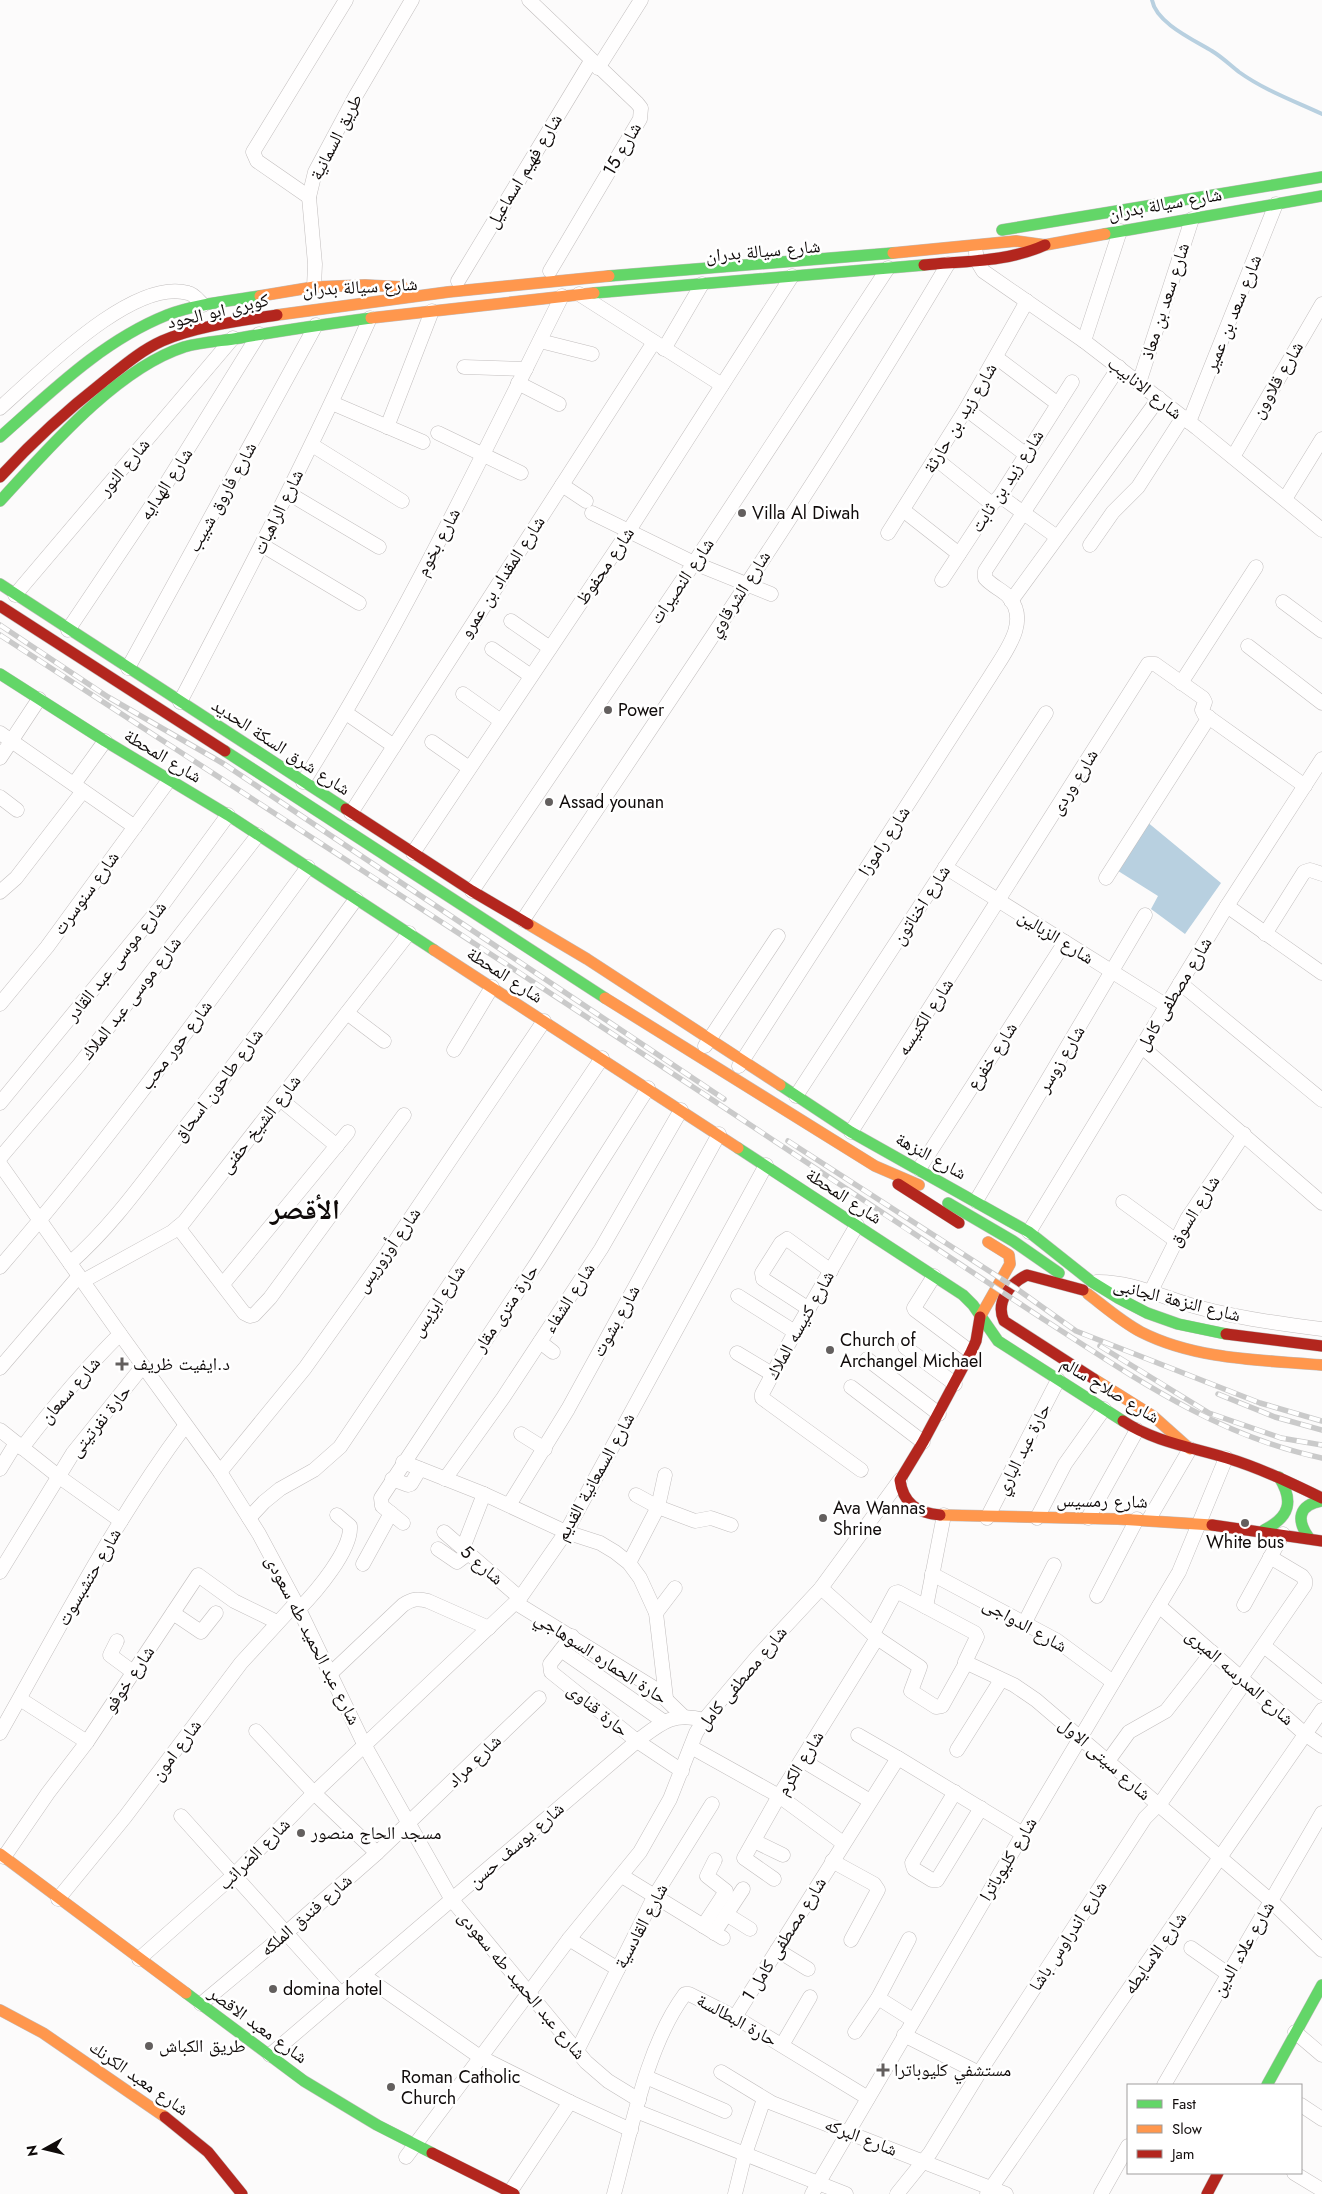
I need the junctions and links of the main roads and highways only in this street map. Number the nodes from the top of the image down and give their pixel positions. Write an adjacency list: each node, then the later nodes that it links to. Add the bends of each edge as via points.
1 (1322, 177): 2 (main road, شارع سيالة بدران)
2 (1231, 193): 4 (main road); 5 (main road, شارع سيالة بدران, via 1024,228)
3 (1322, 196): 4 (main road, شارع سيالة بدران)
4 (1240, 210): 6 (main road, شارع سيالة بدران)
5 (994, 230)
6 (1045, 245): 9 (main road, شارع سيالة بدران, via 1016,241 803,262 519,284); 13 (main road, شارع سيالة بدران, via 1018,255 977,261 579,294 370,318 185,347 144,366 61,438)
7 (737, 254): 8 (main road, شارع سيالة بدران)
8 (393, 288): 10 (main road, كوبرى ابو الجود, via 254,306 176,323 140,340); 11 (main road, شارع سيالة بدران, via 365,285 314,287 203,305 150,322 100,351)
9 (402, 298): 12 (main road, كوبرى ابو الجود, via 256,318 195,330 158,343 112,374 61,416)
10 (110, 360)
11 (0, 437)
12 (0, 477)
13 (0, 500)
14 (0, 584): 17 (main road, شارع شرق السكة الحديد, via 472,891)
15 (5, 609): 18 (main road, شارع النزهة)
16 (0, 674): 21 (main road, شارع المحطة, via 228,815 719,1134 971,1300)
17 (546, 934): 18 (main road); 20 (main road, شارع النزهة, via 851,1132 1029,1232)
18 (586, 986): 19 (main road, شارع النزهة)
19 (876, 1166): 20 (main road, شارع النزهة, via 913,1182); 21 (main road, شارع مصطفى كامل, via 910,1192 1005,1252 1011,1260)
20 (1088, 1286): 22 (main road, شارع النزهة, via 1178,1324); 24 (main road, شارع النزهة, via 1118,1318 1178,1346); 26 (main road, via 1027,1275 1016,1281 1000,1304 1000,1316 1152,1416)
21 (980, 1317): 26 (main road, شارع صلاح سالم, via 998,1341 1137,1430); 28 (main road, شارع مصطفى كامل, via 971,1352)
22 (1210, 1332): 23 (main road, شارع النزهة); 24 (main road)
23 (1322, 1346)
24 (1206, 1353): 25 (main road, شارع النزهة)
25 (1322, 1365)
26 (1190, 1449): 27 (main road, شارع صلاح سالم)
27 (1279, 1477): 29 (main road, شارع صلاح سالم); 30 (main road, via 1286,1486 1288,1508 1283,1518)
28 (900, 1480): 30 (main road, شارع رمسيس, via 902,1494 911,1506 924,1513 987,1518 1143,1519)
29 (1322, 1500): 31 (main road, via 1308,1505 1302,1512 1302,1530)
30 (1264, 1530): 31 (main road, شارع رمسيس)
31 (1309, 1538): 32 (main road, شارع رمسيس)
32 (1322, 1541)
33 (2, 1856): 38 (main road, شارع معبد الاقصر, via 340,2104)
34 (1322, 1985): 36 (main road)
35 (0, 2010): 39 (main road, شارع معبد الكرنك, via 43,2033 173,2122 208,2152)
36 (1269, 2084)
37 (1217, 2174): 40 (main road)
38 (512, 2193)
39 (242, 2194)
40 (1207, 2194)

